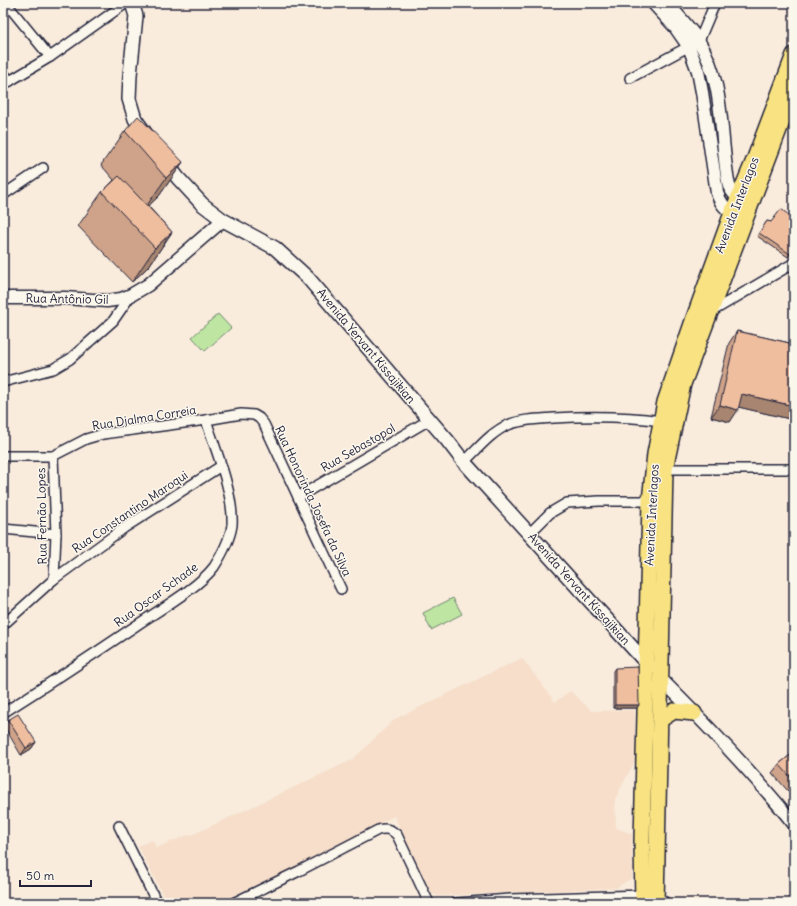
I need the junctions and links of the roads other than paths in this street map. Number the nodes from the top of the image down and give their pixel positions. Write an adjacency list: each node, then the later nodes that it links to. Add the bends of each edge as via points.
1 (6, 3): 9 (street)
2 (126, 3): 9 (street)
3 (132, 3): 18 (main road, Avenida Yervant Kissajikian, via 136,16 130,75 130,99 134,119 178,178 202,204)
4 (653, 3): 7 (street)
5 (667, 3): 7 (street, via 681,18)
6 (715, 3): 7 (street)
7 (694, 44): 11 (street); 16 (street, via 710,66 716,85 731,192); 17 (street, via 717,193 721,205)
8 (794, 55): 16 (main road, Avenida Interlagos, via 755,158)
9 (50, 57): 12 (street)
10 (3, 73): 12 (street)
11 (630, 78)
12 (6, 83)
13 (794, 90): 16 (main road, Avenida Interlagos)
14 (43, 168): 15 (street)
15 (3, 195)
16 (744, 201): 17 (main road, Avenida Interlagos)
17 (739, 216): 22 (main road, Avenida Interlagos); 23 (main road, Avenida Interlagos)
18 (223, 220): 20 (street, Rua Antônio Gil); 26 (main road, Avenida Yervant Kissajikian, via 275,248 308,278)
19 (794, 264): 22 (street)
20 (132, 296): 21 (street, Rua Antônio Gil, via 107,301); 24 (street, via 113,321 70,359 53,369)
21 (3, 298)
22 (709, 313): 23 (street); 33 (main road, Avenida Interlagos, via 683,384)
23 (694, 318): 27 (main road, Avenida Interlagos)
24 (3, 382)
25 (206, 420): 28 (street, Rua Djalma Correia, via 249,414 259,418); 30 (street, Rua Djalma Correia, via 103,434 86,439); 32 (street, Rua Oscar Schade)
26 (429, 420): 31 (main road, Avenida Yervant Kissajikian); 35 (street, Rua Sebastopol)
27 (661, 421): 31 (street, via 588,416 520,422 501,429); 33 (main road, Avenida Interlagos)
28 (264, 424): 35 (street, Rua Honorinda Josefa da Silva)
29 (3, 456): 30 (street, Rua Djalma Correia)
30 (53, 456): 38 (street, Rua Fernão Lopes)
31 (464, 462): 39 (main road, Avenida Yervant Kissajikian)
32 (221, 466): 40 (street, Rua Constantino Maroqui, via 124,528); 45 (street, Rua Oscar Schade, via 232,505 232,527 213,567 166,606)
33 (659, 469): 34 (street); 36 (main road, Avenida Interlagos); 44 (main road, Avenida Interlagos)
34 (794, 469)
35 (298, 497): 41 (street, Rua Honorinda Josefa da Silva)
36 (650, 501): 39 (street, via 567,503 550,513); 43 (main road, Avenida Interlagos)
37 (4, 530): 38 (street)
38 (56, 534): 40 (street, Rua Fernão Lopes)
39 (529, 534): 43 (main road, Avenida Yervant Kissajikian)
40 (54, 579): 42 (street, Rua Fernão Lopes)
41 (341, 589)
42 (3, 624)
43 (647, 664): 44 (main road, Avenida Yervant Kissajikian); 50 (main road, Avenida Interlagos, via 642,842)
44 (661, 679): 46 (street); 47 (main road, Avenida Interlagos)
45 (3, 713)
46 (694, 713): 47 (main road, via 674,711); 48 (street)
47 (660, 720): 50 (main road, Avenida Interlagos)
48 (794, 824)
49 (119, 826): 52 (street)
50 (653, 900): 51 (street)
51 (519, 901): 55 (street)
52 (157, 903)
53 (233, 903): 54 (street, via 383,829 393,831 397,835)
54 (428, 903)
55 (456, 903)

